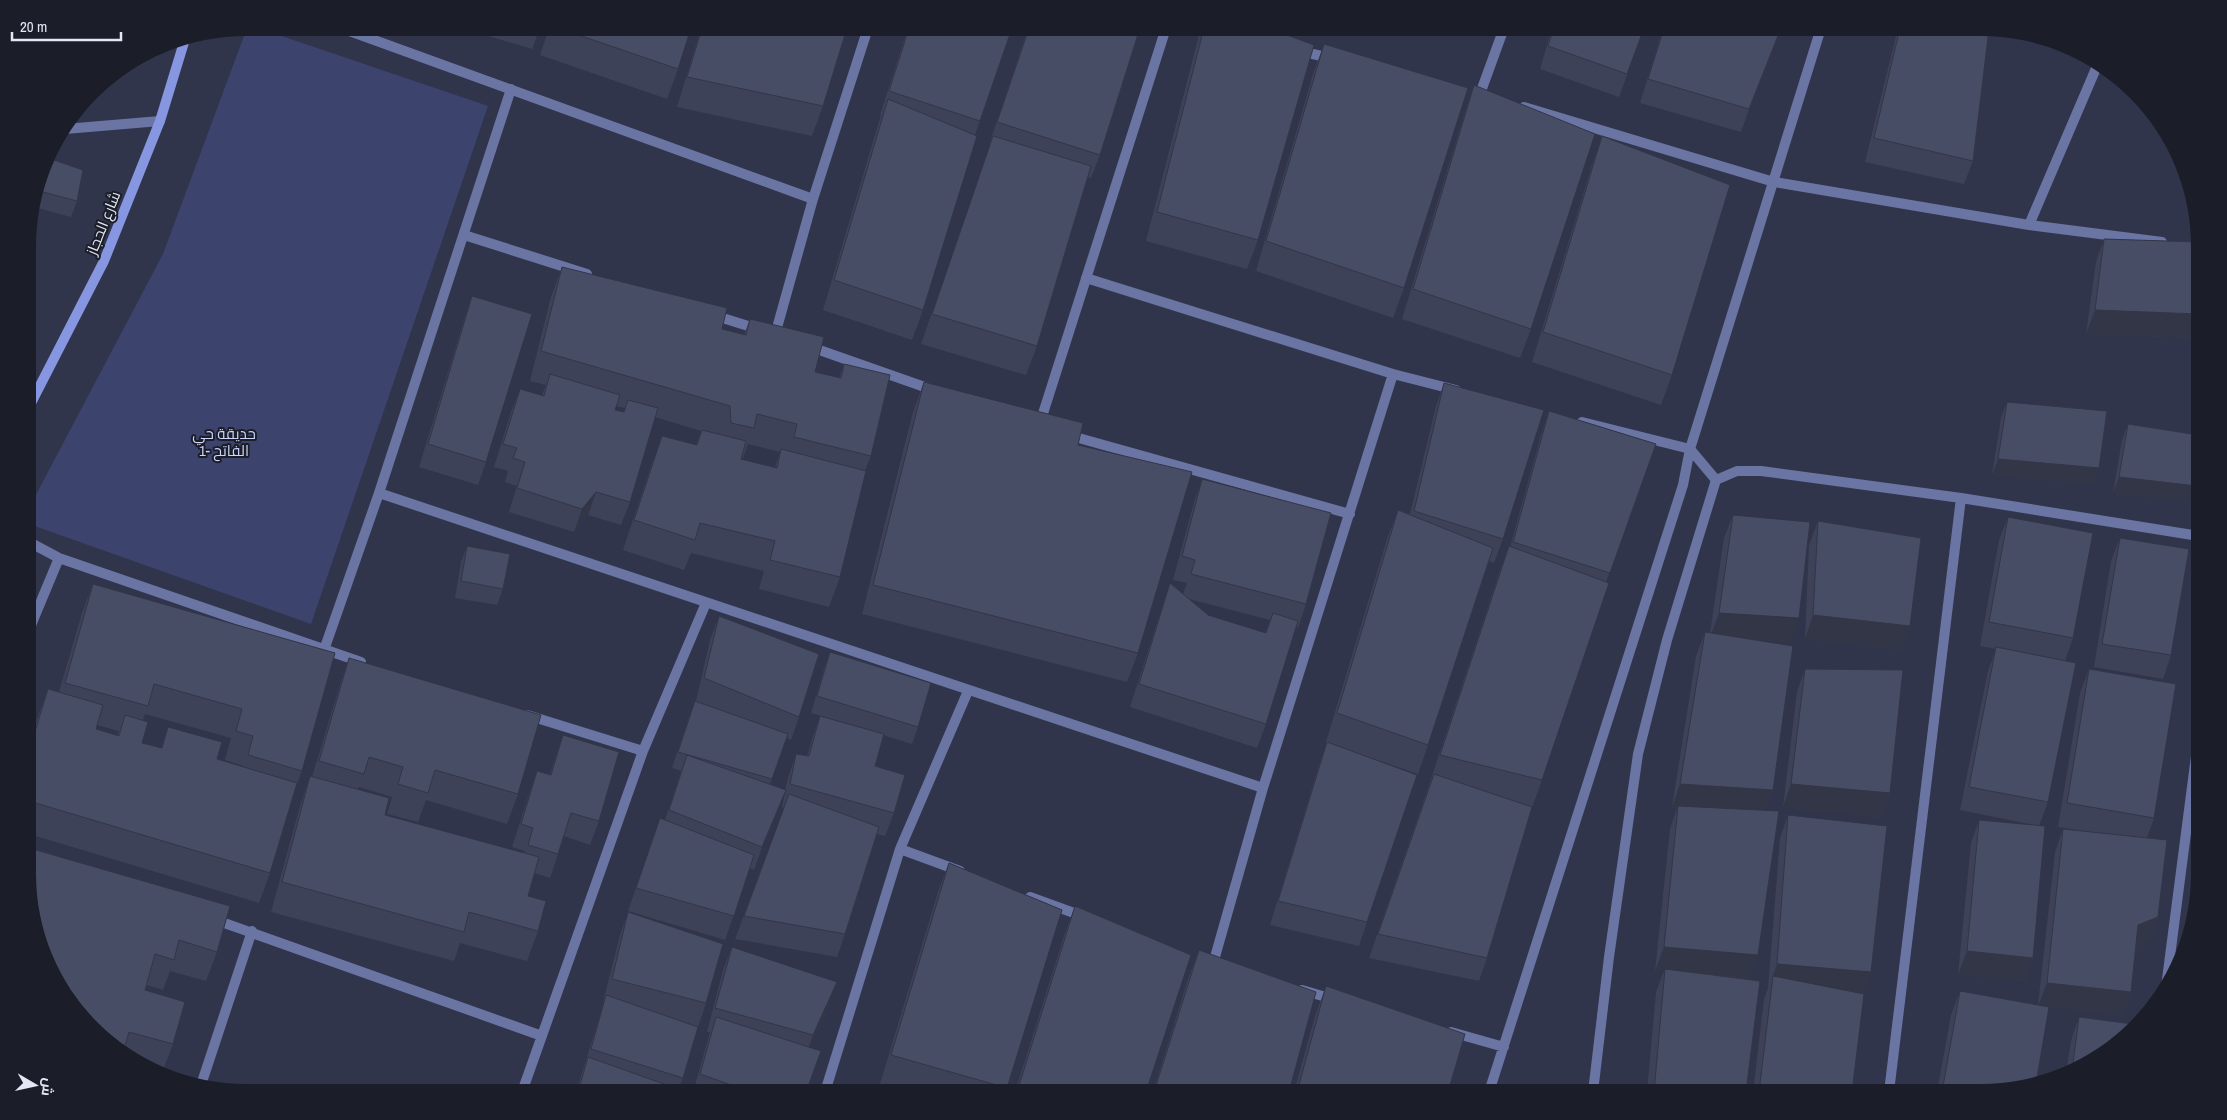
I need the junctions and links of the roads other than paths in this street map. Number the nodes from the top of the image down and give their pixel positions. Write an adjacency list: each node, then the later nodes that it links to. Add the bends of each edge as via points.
1 (364, 36): 10 (street)
2 (865, 36): 16 (street)
3 (1163, 36): 21 (street)
4 (1501, 36): 11 (street)
5 (1819, 36): 15 (street)
6 (184, 45): 13 (main road, شارع الحجاز)
7 (1287, 48): 8 (street)
8 (1345, 62)
9 (2095, 70): 17 (street)
10 (511, 88): 16 (street); 18 (street)
11 (1480, 94)
12 (1518, 105): 15 (street)
13 (160, 122): 14 (street); 25 (main road, شارع الحجاز, via 104,261)
14 (72, 128)
15 (1774, 182): 17 (street); 29 (street)
16 (813, 198): 23 (street)
17 (2029, 225): 19 (street)
18 (464, 235): 20 (street); 31 (street)
19 (2170, 243)
20 (596, 277)
21 (1086, 278): 24 (street); 33 (street, via 1044,428)
22 (700, 310): 23 (street)
23 (785, 338): 27 (street)
24 (1393, 374): 26 (street); 33 (street)
25 (36, 393)
26 (1470, 393)
27 (945, 394)
28 (1575, 420): 29 (street)
29 (1690, 450): 30 (street); 58 (street, via 1683,485)
30 (1716, 480): 32 (street, via 1738,471 1761,471); 63 (street, via 1638,754)
31 (379, 493): 37 (street); 39 (street)
32 (1961, 498): 34 (street); 64 (street)
33 (1350, 514): 44 (street)
34 (2191, 535)
35 (36, 546): 36 (street)
36 (59, 558): 38 (street); 39 (street)
37 (706, 603): 41 (street); 43 (street)
38 (36, 613)
39 (324, 650): 40 (street)
40 (371, 665)
41 (968, 691): 44 (street); 46 (street)
42 (521, 713): 43 (street)
43 (643, 751): 57 (street)
44 (1263, 788): 52 (street)
45 (2191, 795): 53 (street)
46 (900, 849): 47 (street); 61 (street)
47 (974, 876)
48 (1020, 893): 50 (street)
49 (206, 916): 51 (street)
50 (1093, 920)
51 (252, 931): 57 (street); 59 (street)
52 (1213, 964)
53 (2168, 968)
54 (1288, 986): 55 (street)
55 (1344, 1002)
56 (1438, 1029): 58 (street)
57 (542, 1036): 60 (street)
58 (1504, 1048): 62 (street)
59 (203, 1079)
60 (525, 1084)
61 (827, 1084)
62 (1492, 1084)
63 (1594, 1084)
64 (1889, 1084)

